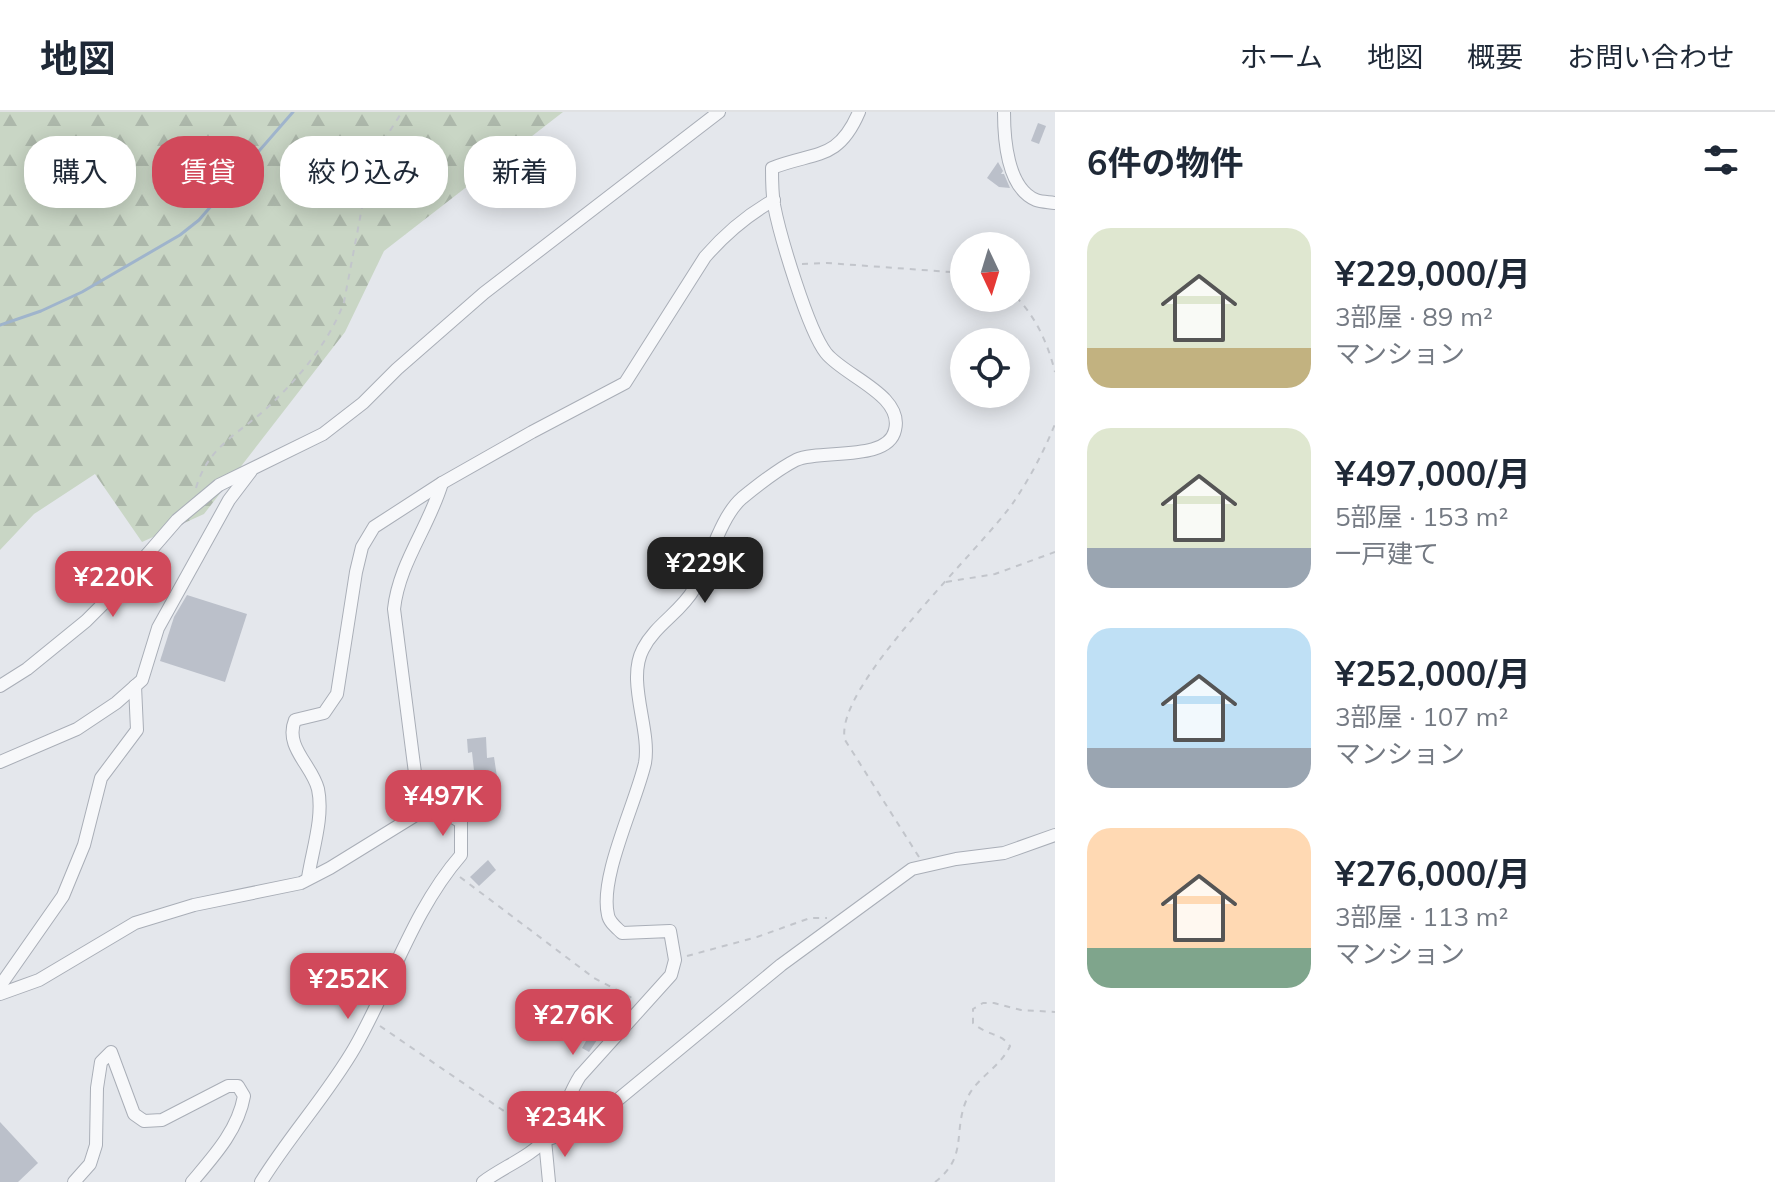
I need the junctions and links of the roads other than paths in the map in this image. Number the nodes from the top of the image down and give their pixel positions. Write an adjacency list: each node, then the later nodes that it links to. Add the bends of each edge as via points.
1 (719, 112): 6 (street, via 484,293 323,434)
2 (859, 112): 4 (street, via 842,143 772,168)
3 (1004, 112): 5 (street, via 1007,162 1018,183 1035,200)
4 (774, 200): 7 (street, via 751,213 705,257 625,383); 16 (street, via 820,345 889,401 896,430 877,450 795,461 738,501 694,589 643,649 637,668 646,759 609,881 608,918 622,933 670,931 675,960 671,975 580,1076)
5 (1055, 203)
6 (253, 469): 8 (street, via 219,485 177,520 86,621); 9 (street, via 229,500 158,628 142,680)
7 (442, 483): 11 (street, via 402,573 394,609); 13 (street, via 374,527 356,572 337,694 324,713 295,720 292,728 294,747 319,791)
8 (0, 686)
9 (135, 686): 10 (street, via 77,729); 14 (street, via 137,730 101,778 84,845 63,896)
10 (0, 762)
11 (420, 812): 13 (street); 19 (street, via 441,810 461,822 461,855 415,926 355,1048)
12 (1055, 835): 16 (street, via 1021,849 912,869 781,965 609,1107 570,1132)
13 (308, 878): 15 (street, via 135,923 39,980)
14 (2, 982)
15 (0, 994)
16 (545, 1140): 20 (street); 21 (street)
17 (74, 1182): 18 (street, via 90,1164 96,1145 101,1062 111,1052 134,1114 144,1121 162,1120 228,1086 238,1086 244,1096 241,1112)
18 (192, 1182)
19 (261, 1182)
20 (483, 1182)
21 (549, 1182)

